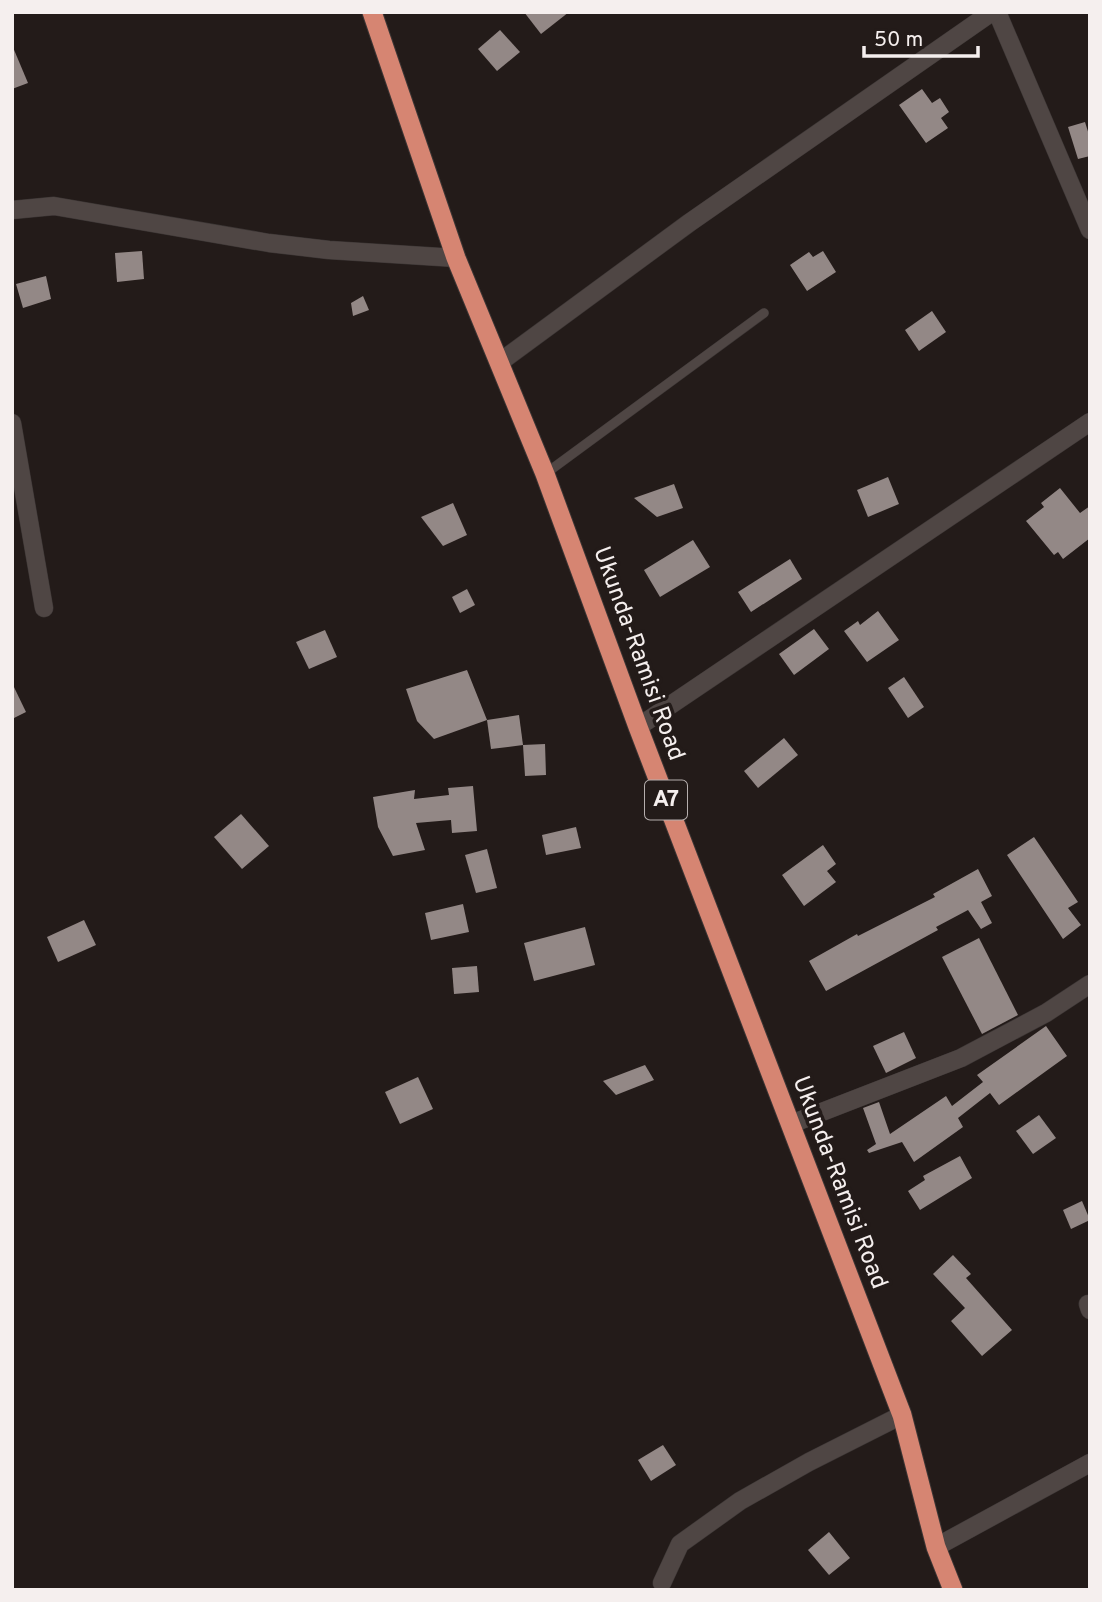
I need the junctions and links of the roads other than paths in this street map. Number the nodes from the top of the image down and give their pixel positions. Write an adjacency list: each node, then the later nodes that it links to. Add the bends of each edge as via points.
1 (372, 12): 6 (highway, Ukunda-Ramisi Road / A7)
2 (992, 12): 8 (street, via 699,216)
3 (997, 12): 5 (street)
4 (12, 210): 6 (street, via 54,206 269,243)
5 (1090, 230)
6 (456, 258): 8 (highway, Ukunda-Ramisi Road / A7)
7 (764, 313): 11 (lane)
8 (500, 362): 11 (highway, Ukunda-Ramisi Road / A7)
9 (1090, 422): 13 (street)
10 (12, 423): 12 (street)
11 (545, 474): 13 (highway, Ukunda-Ramisi Road / A7)
12 (44, 608)
13 (638, 727): 15 (highway, Ukunda-Ramisi Road / A7)
14 (1090, 984): 15 (street, via 961,1058)
15 (791, 1124): 16 (highway, Ukunda-Ramisi Road / A7)
16 (902, 1415): 18 (highway, Ukunda-Ramisi Road / A7); 19 (street, via 740,1501 680,1544)
17 (1090, 1463): 18 (street)
18 (936, 1547): 20 (highway, Ukunda-Ramisi Road / A7)
19 (662, 1583)
20 (953, 1590)

